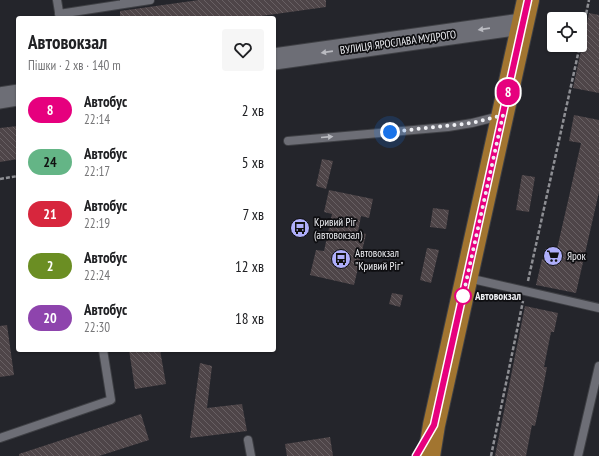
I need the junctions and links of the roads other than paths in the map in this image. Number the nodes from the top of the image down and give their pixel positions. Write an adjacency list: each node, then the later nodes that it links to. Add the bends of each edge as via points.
1 (57, 0): 5 (lane)
2 (150, 0): 4 (lane)
3 (528, 0): 6 (main road)
4 (124, 2): 5 (lane)
5 (60, 16)
6 (522, 24): 7 (street, ВУЛИЦЯ ЯРОСЛАВА МУДРОГО, one-way to 7); 10 (main road)
7 (276, 59)
8 (16, 95): 9 (street)
9 (0, 98)
10 (503, 115): 11 (lane, one-way to 10, via 448,126); 12 (main road)
11 (288, 141)
12 (467, 278): 13 (lane); 16 (main road)
13 (599, 308)
14 (103, 352): 17 (lane, via 111,400)
15 (599, 366): 22 (lane)
16 (434, 425): 20 (main road); 21 (main road)
17 (0, 438)
18 (248, 440): 19 (lane)
19 (251, 456)
20 (416, 456)
21 (429, 456)
22 (578, 456)

